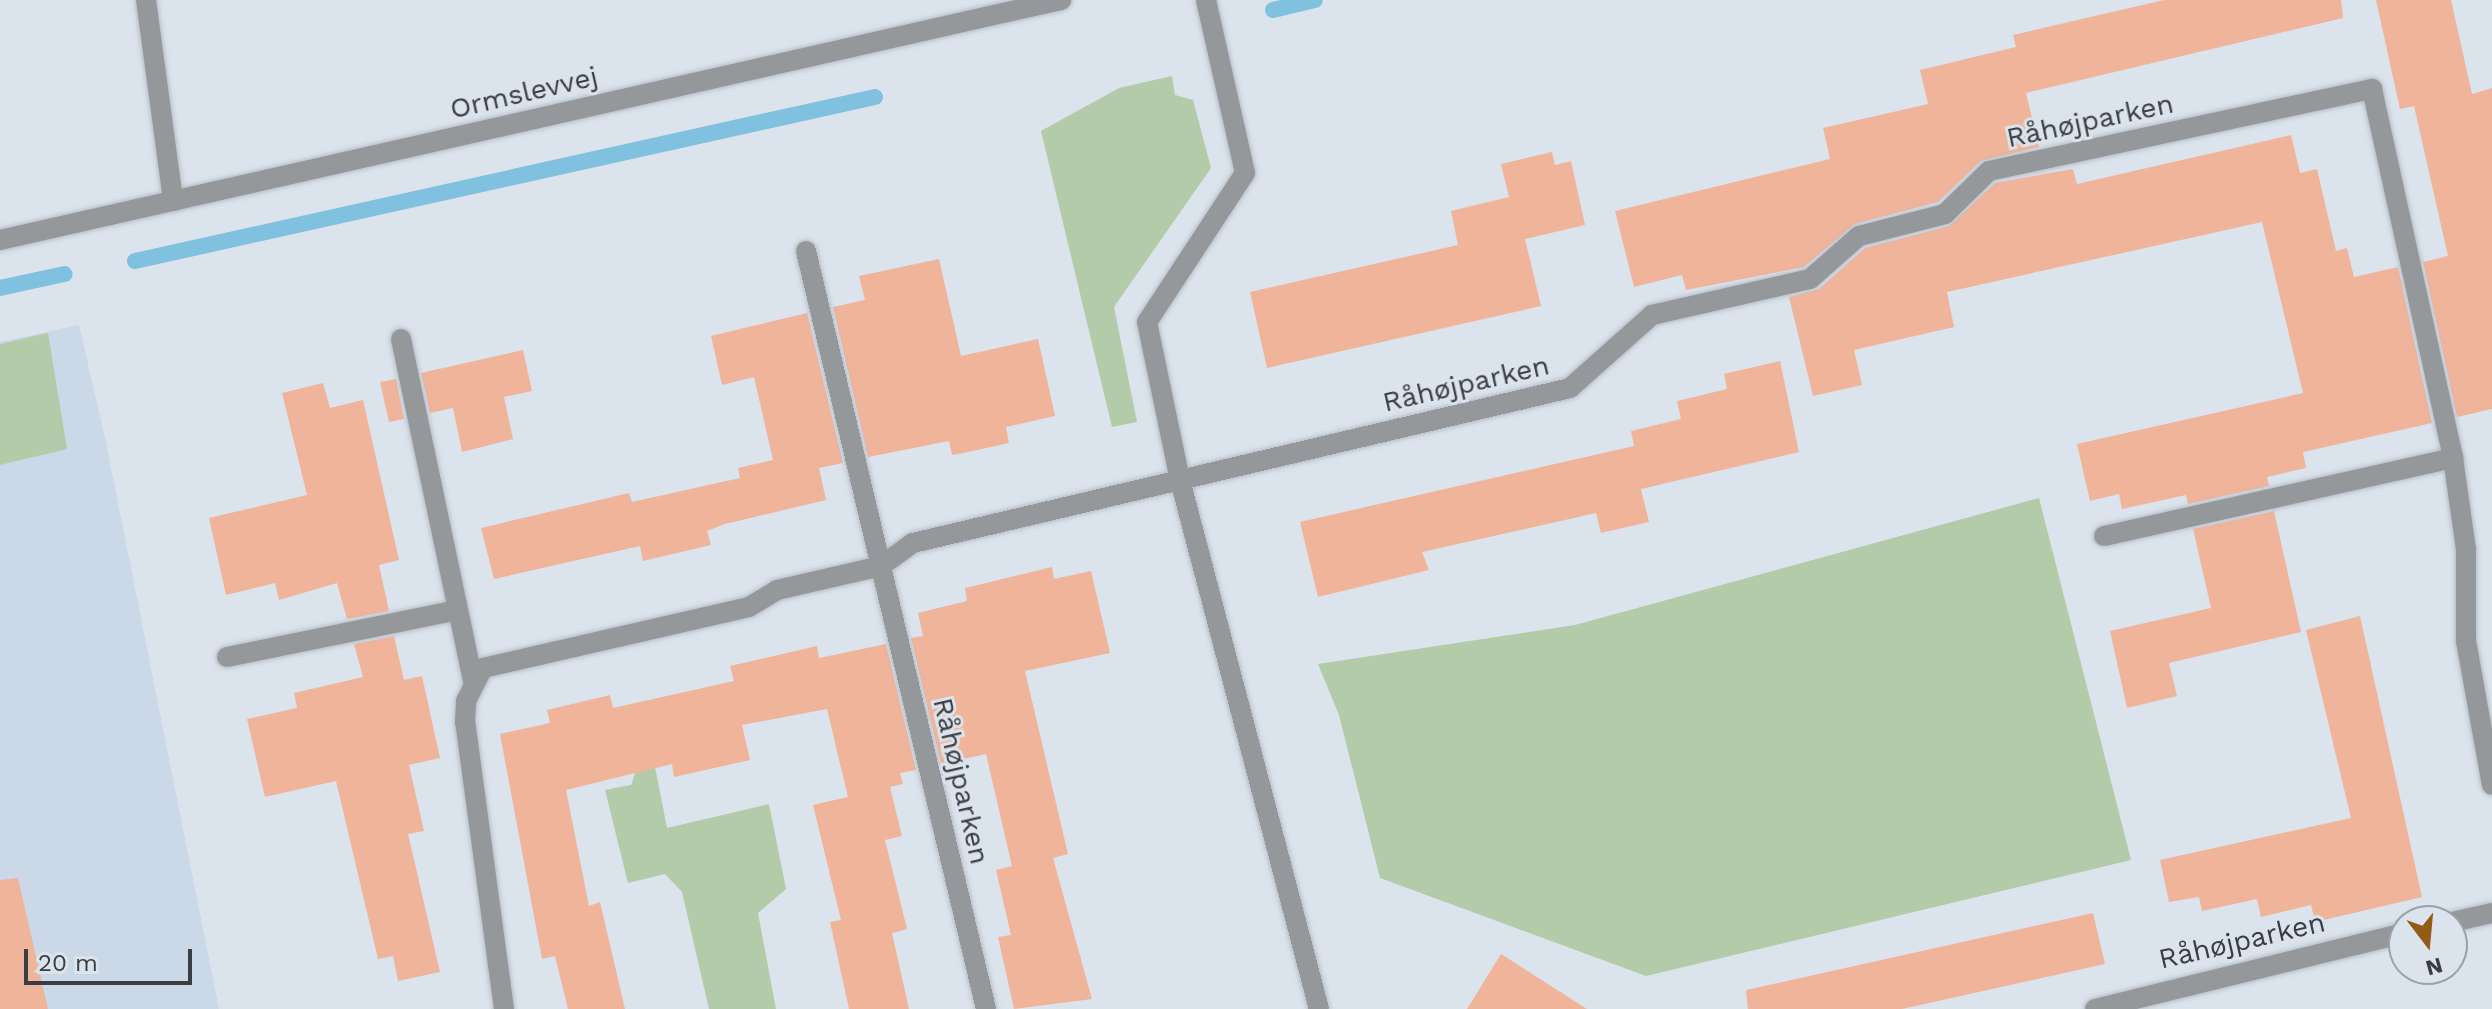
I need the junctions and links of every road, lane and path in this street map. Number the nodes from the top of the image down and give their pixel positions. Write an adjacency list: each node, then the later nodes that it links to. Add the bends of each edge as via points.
1 (146, 0): 4 (street)
2 (1061, 0): 4 (street, Ormslevvej)
3 (1206, 0): 9 (street, via 1245,173 1147,322)
4 (173, 201): 5 (street, Ormslevvej)
5 (0, 240)
6 (806, 251): 11 (street, Råhøjparken)
7 (401, 339): 12 (street)
8 (2453, 458): 9 (street, Råhøjparken, via 2372,89 1989,171 1945,214 1859,236 1810,279 1652,315 1570,388); 10 (street); 15 (street, Råhøjparken, via 2466,549 2466,641)
9 (1180, 480): 11 (street, Råhøjparken, via 913,543); 21 (street)
10 (2104, 536)
11 (881, 566): 14 (street, Råhøjparken, via 777,590 749,607 508,659 483,668); 20 (street, Råhøjparken)
12 (457, 610): 13 (street); 14 (street)
13 (227, 657)
14 (473, 682): 19 (street, via 465,722)
15 (2492, 785)
16 (2492, 913): 17 (street)
17 (2468, 918)
18 (2388, 937): 22 (street, Råhøjparken)
19 (504, 1009)
20 (986, 1009)
21 (1319, 1009)
22 (2095, 1009)

